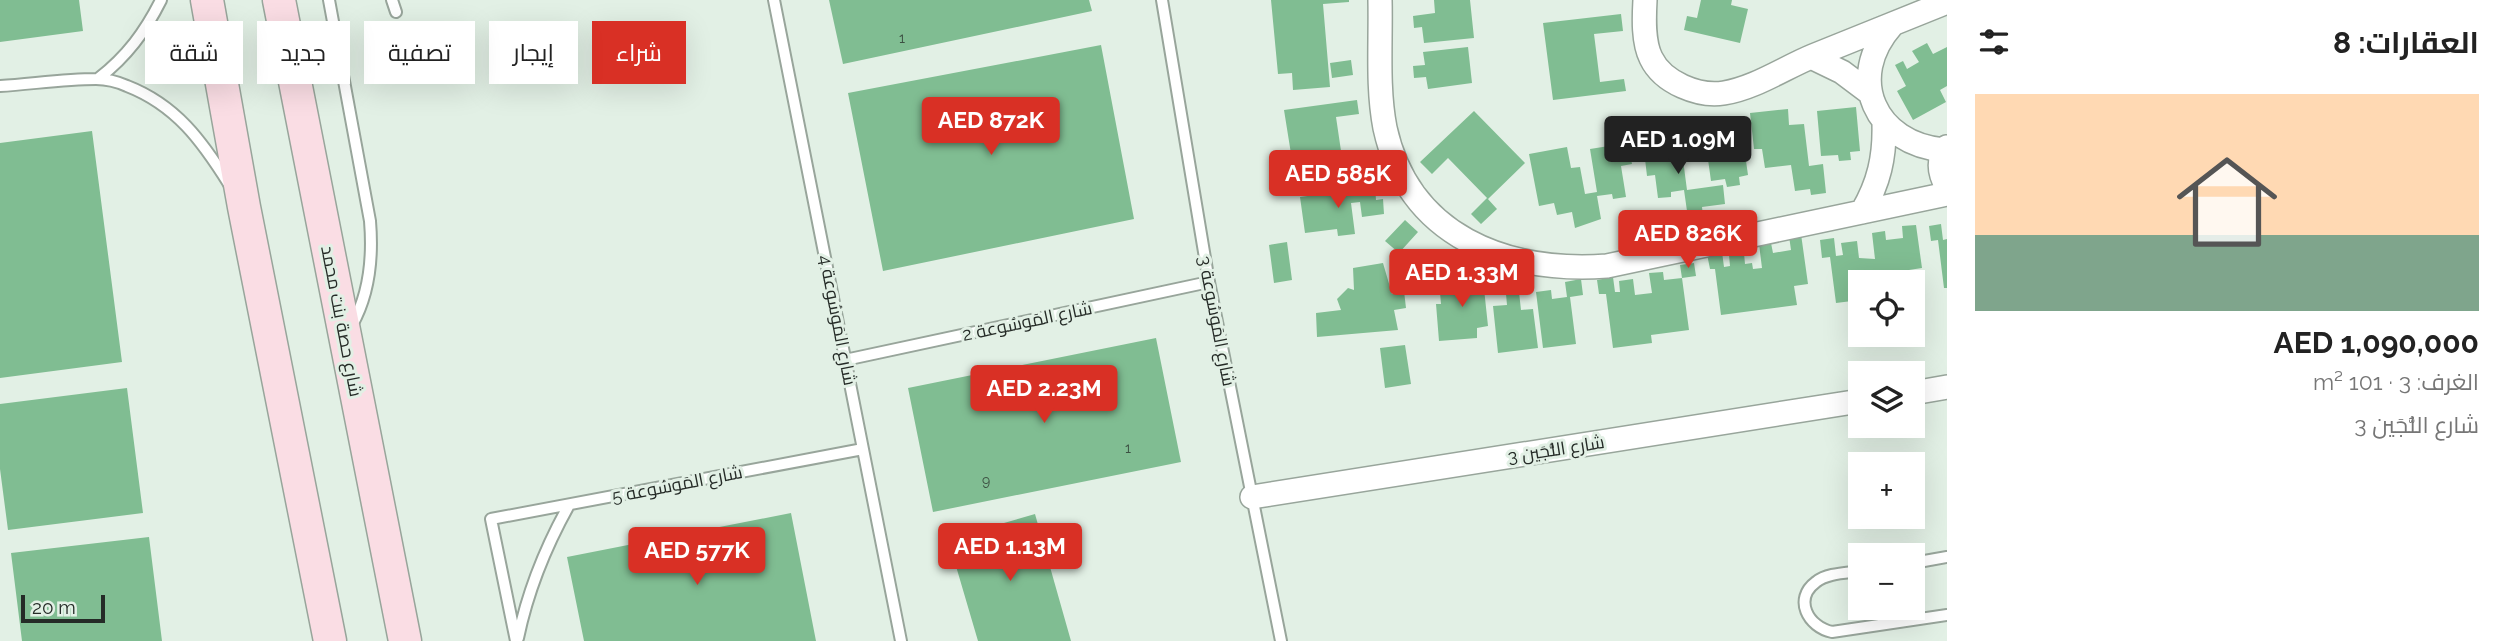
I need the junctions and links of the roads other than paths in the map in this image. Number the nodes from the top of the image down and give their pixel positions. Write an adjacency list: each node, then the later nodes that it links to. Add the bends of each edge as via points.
1 (161, 0): 14 (lane, via 135,43)
2 (207, 0): 21 (main road)
3 (279, 0): 24 (main road, شارع حصة بنت محمد)
4 (328, 0): 24 (lane, via 372,242 368,281)
5 (392, 0): 11 (lane)
6 (774, 0): 25 (lane, شارع المَوسُوعة 4)
7 (1161, 0): 23 (lane, شارع المَوسُوعة 3)
8 (1380, 0): 22 (street, via 1382,108 1391,149 1404,178 1433,219 1476,245 1550,266 1607,265)
9 (1645, 0): 13 (street, via 1651,59 1682,86 1723,93)
10 (1947, 2): 12 (street)
11 (397, 6)
12 (1892, 24): 13 (street); 16 (street, via 1870,63)
13 (1811, 57): 16 (street)
14 (99, 78): 15 (lane); 21 (lane, via 140,91 176,114 204,144)
15 (0, 86)
16 (1870, 93): 17 (street)
17 (1885, 123): 18 (street, via 1911,144); 22 (street, via 1881,170)
18 (1945, 149): 19 (street, via 1940,176)
19 (1947, 187)
20 (1947, 194): 22 (street)
21 (244, 206): 38 (main road)
22 (1862, 212)
23 (1209, 282): 25 (lane, شارع المَوسُوعة 2); 30 (lane, شارع المَوسُوعة 3)
24 (345, 337): 39 (main road, شارع حصة بنت محمد)
25 (845, 360): 29 (lane, شارع المَوسُوعة 4)
26 (1947, 387): 27 (street)
27 (1925, 391)
28 (1848, 403): 30 (street, شارع اللُّجَين 3)
29 (863, 449): 31 (lane, شارع المَوسُوعة 5); 41 (lane, شارع المَوسُوعة 4)
30 (1252, 497): 42 (lane, شارع المَوسُوعة 3)
31 (569, 505): 40 (lane, via 536,572); 40 (lane, شارع المَوسُوعة 5, via 491,519)
32 (1947, 557): 33 (lane)
33 (1925, 561)
34 (1848, 573): 37 (lane, via 1825,577 1809,589 1805,608 1814,625 1832,632)
35 (1947, 615): 36 (lane)
36 (1925, 618)
37 (1913, 620)
38 (330, 641)
39 (405, 641)
40 (516, 641)
41 (901, 641)
42 (1282, 641)

